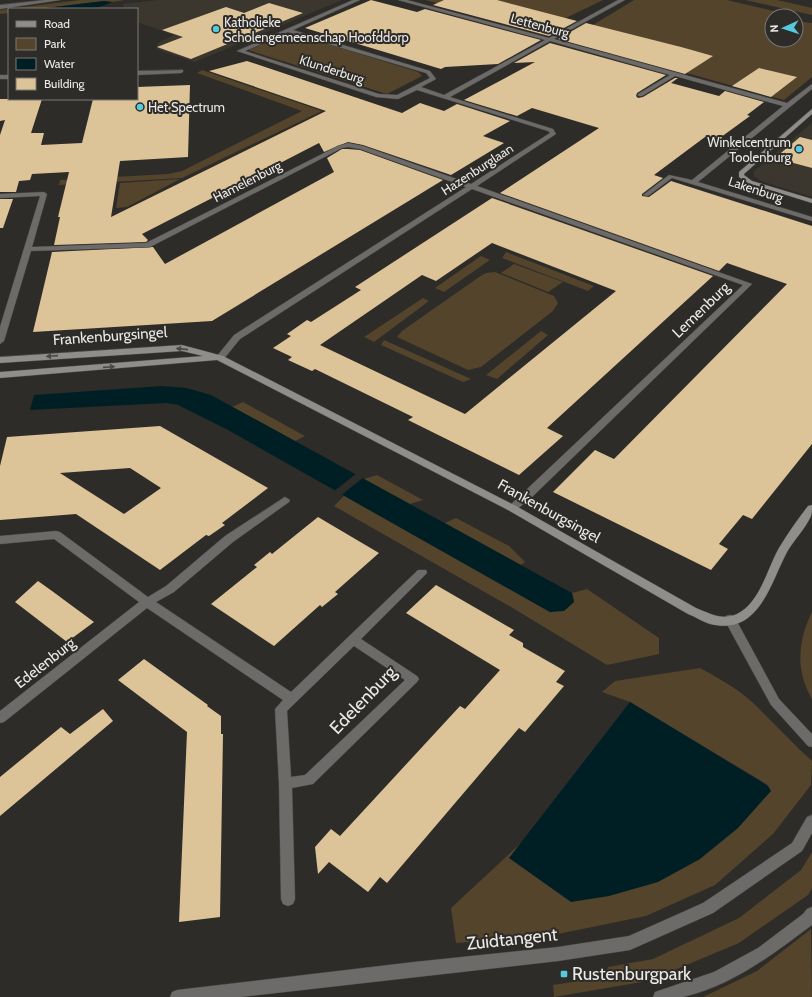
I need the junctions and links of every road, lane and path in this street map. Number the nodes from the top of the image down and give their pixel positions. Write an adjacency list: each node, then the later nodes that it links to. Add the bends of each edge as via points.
1 (57, 0): 5 (street)
2 (357, 0): 6 (street)
3 (401, 0): 7 (street, Lettenburg)
4 (622, 0): 7 (street)
5 (0, 7)
6 (288, 30): 12 (street, Klunderburg, via 428,72 433,79); 12 (street, Klunderburg, via 240,51 378,96 398,97)
7 (552, 40): 10 (street, Lettenburg); 14 (street)
8 (181, 71): 9 (street)
9 (138, 73)
10 (673, 75): 13 (street); 15 (street, Lettenburg)
11 (812, 86): 15 (street)
12 (417, 88): 14 (street)
13 (640, 95)
14 (445, 97): 18 (street, Hazenburglaan, via 551,130 553,134)
15 (788, 105): 17 (street, Lakenburg)
16 (812, 111): 21 (street, via 741,173 741,176 750,182)
17 (694, 182): 19 (street, Lakenburg, via 671,176); 22 (street, Lakenburg)
18 (471, 187): 23 (street, Hamelenburg, via 348,145 147,245); 25 (street, Hazenburglaan, via 237,337); 29 (street, Lemenburg, via 748,284)
19 (646, 194)
20 (0, 196): 23 (street, via 44,194)
21 (812, 201)
22 (812, 219)
23 (28, 250): 24 (street)
24 (0, 341)
25 (220, 358): 26 (street, Frankenburgsingel, one-way to 26, via 182,348); 27 (street, Frankenburgsingel, one-way to 25); 29 (street, Frankenburgsingel)
26 (0, 360)
27 (0, 375)
28 (285, 500): 33 (street, Edelenburg, via 229,539 170,589)
29 (512, 508): 34 (street, Frankenburgsingel, via 692,611 711,620)
30 (812, 508): 34 (street, Frankenburgsingel, via 789,539 766,589 751,612)
31 (0, 540): 33 (street, via 56,535)
32 (422, 573): 35 (street)
33 (147, 602): 36 (street); 37 (street, Edelenburg)
34 (730, 619): 38 (street, via 775,702)
35 (353, 639): 36 (street); 39 (street, Edelenburg, via 413,679 308,780)
36 (290, 698): 39 (street, via 281,709)
37 (0, 718)
38 (812, 742)
39 (285, 784): 41 (street)
40 (812, 821): 43 (street, Zuidtangent, via 797,847 708,908 630,942 558,954 414,968)
41 (288, 899)
42 (812, 914): 44 (street, via 763,953 717,978)
43 (177, 997)
44 (660, 997)

